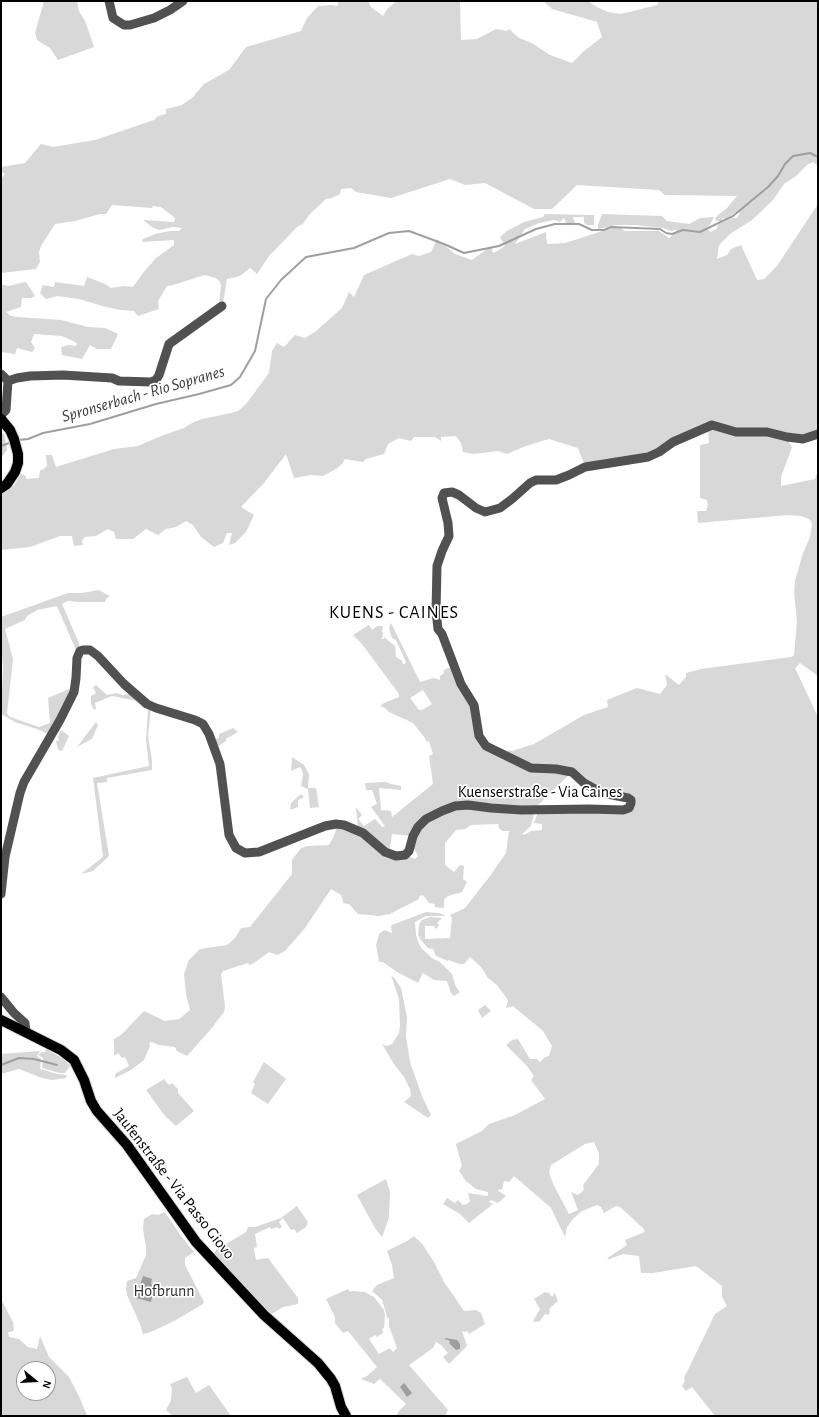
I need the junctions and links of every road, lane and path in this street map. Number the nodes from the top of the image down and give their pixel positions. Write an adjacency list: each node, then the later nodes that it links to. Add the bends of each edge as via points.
1 (109, 1): 2 (street, via 113,18 124,25 154,18)
2 (183, 1)
3 (222, 306): 5 (street, via 169,344 156,380 151,382 63,375 30,376)
4 (1, 374): 5 (street)
5 (8, 381): 6 (street, via 6,410)
6 (1, 415)
7 (1, 418): 9 (main road, via 10,430 18,463 7,484)
8 (818, 434): 10 (street, Kuenserstraße - Via Caines, via 803,439 767,432 736,432 712,425 673,442 648,457 585,467 556,480 536,480 500,508 485,512 459,495 444,492 442,498 449,536 437,566 438,629 461,684 474,705 481,740 486,746 531,768 572,772 584,783 602,793 628,798 631,800 629,808 522,810 455,806 426,819 418,827 405,855 396,856 385,852 363,833 336,824 259,852 245,854 236,848 229,835 220,764 203,724 147,704 98,656 87,649 78,654 74,692 24,782)
9 (1, 488)
10 (4, 842): 11 (street, Kuenserstraße - Via Caines)
11 (1, 894)
12 (1, 997): 14 (street, via 25,1023)
13 (1, 1020): 14 (main road, Jaufenstraße - Via Passo Giovo)
14 (26, 1032): 15 (main road, Jaufenstraße - Via Passo Giovo, via 61,1050 74,1060 91,1101 127,1145 196,1242 264,1315 318,1363 335,1386)
15 (346, 1416)

